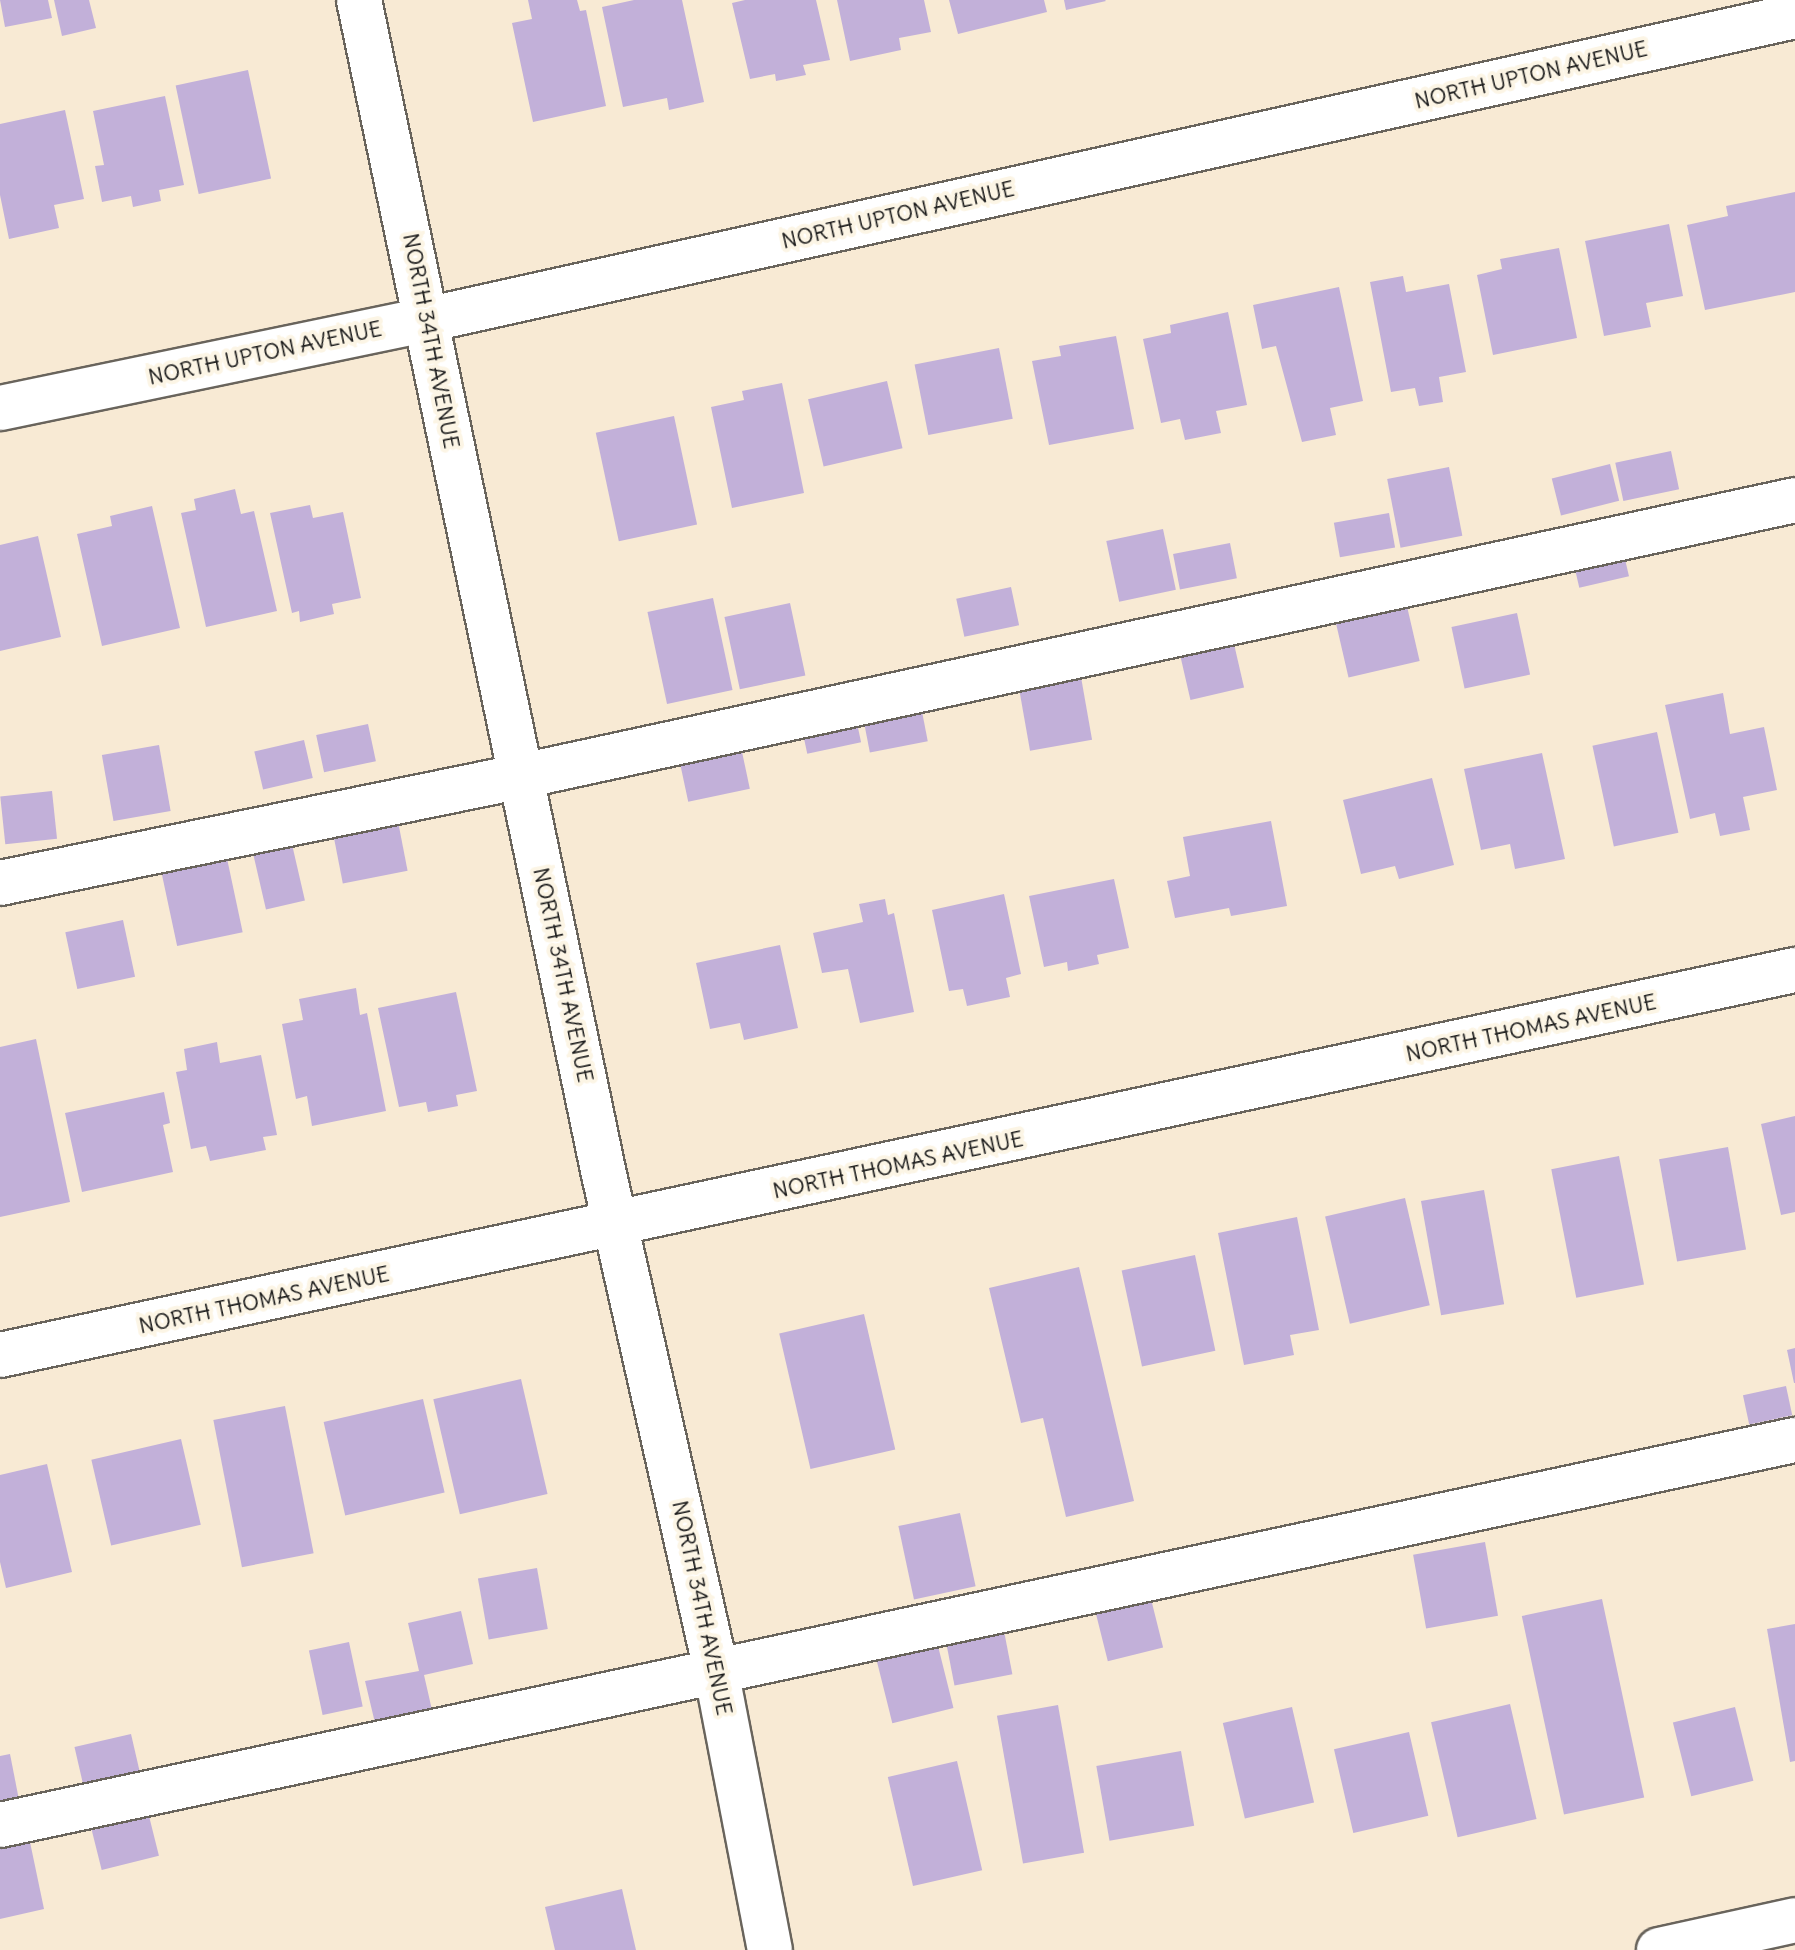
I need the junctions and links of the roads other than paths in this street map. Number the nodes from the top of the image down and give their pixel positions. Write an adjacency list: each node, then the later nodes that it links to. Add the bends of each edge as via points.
1 (359, 0): 3 (street, NORTH 34TH AVENUE)
2 (1795, 16): 3 (street, NORTH UPTON AVENUE)
3 (426, 320): 4 (street, NORTH UPTON AVENUE); 6 (street, NORTH 34TH AVENUE)
4 (0, 408)
5 (1795, 500): 6 (street)
6 (522, 776): 7 (street); 9 (street, NORTH 34TH AVENUE)
7 (0, 883)
8 (1795, 970): 9 (street, NORTH THOMAS AVENUE)
9 (619, 1226): 10 (street, NORTH THOMAS AVENUE); 12 (street, NORTH 34TH AVENUE)
10 (0, 1355)
11 (1795, 1440): 12 (street)
12 (716, 1670): 13 (street); 15 (street, NORTH 34TH AVENUE)
13 (0, 1825)
14 (1795, 1920): 16 (street)
15 (770, 1950)
16 (1659, 1950)

